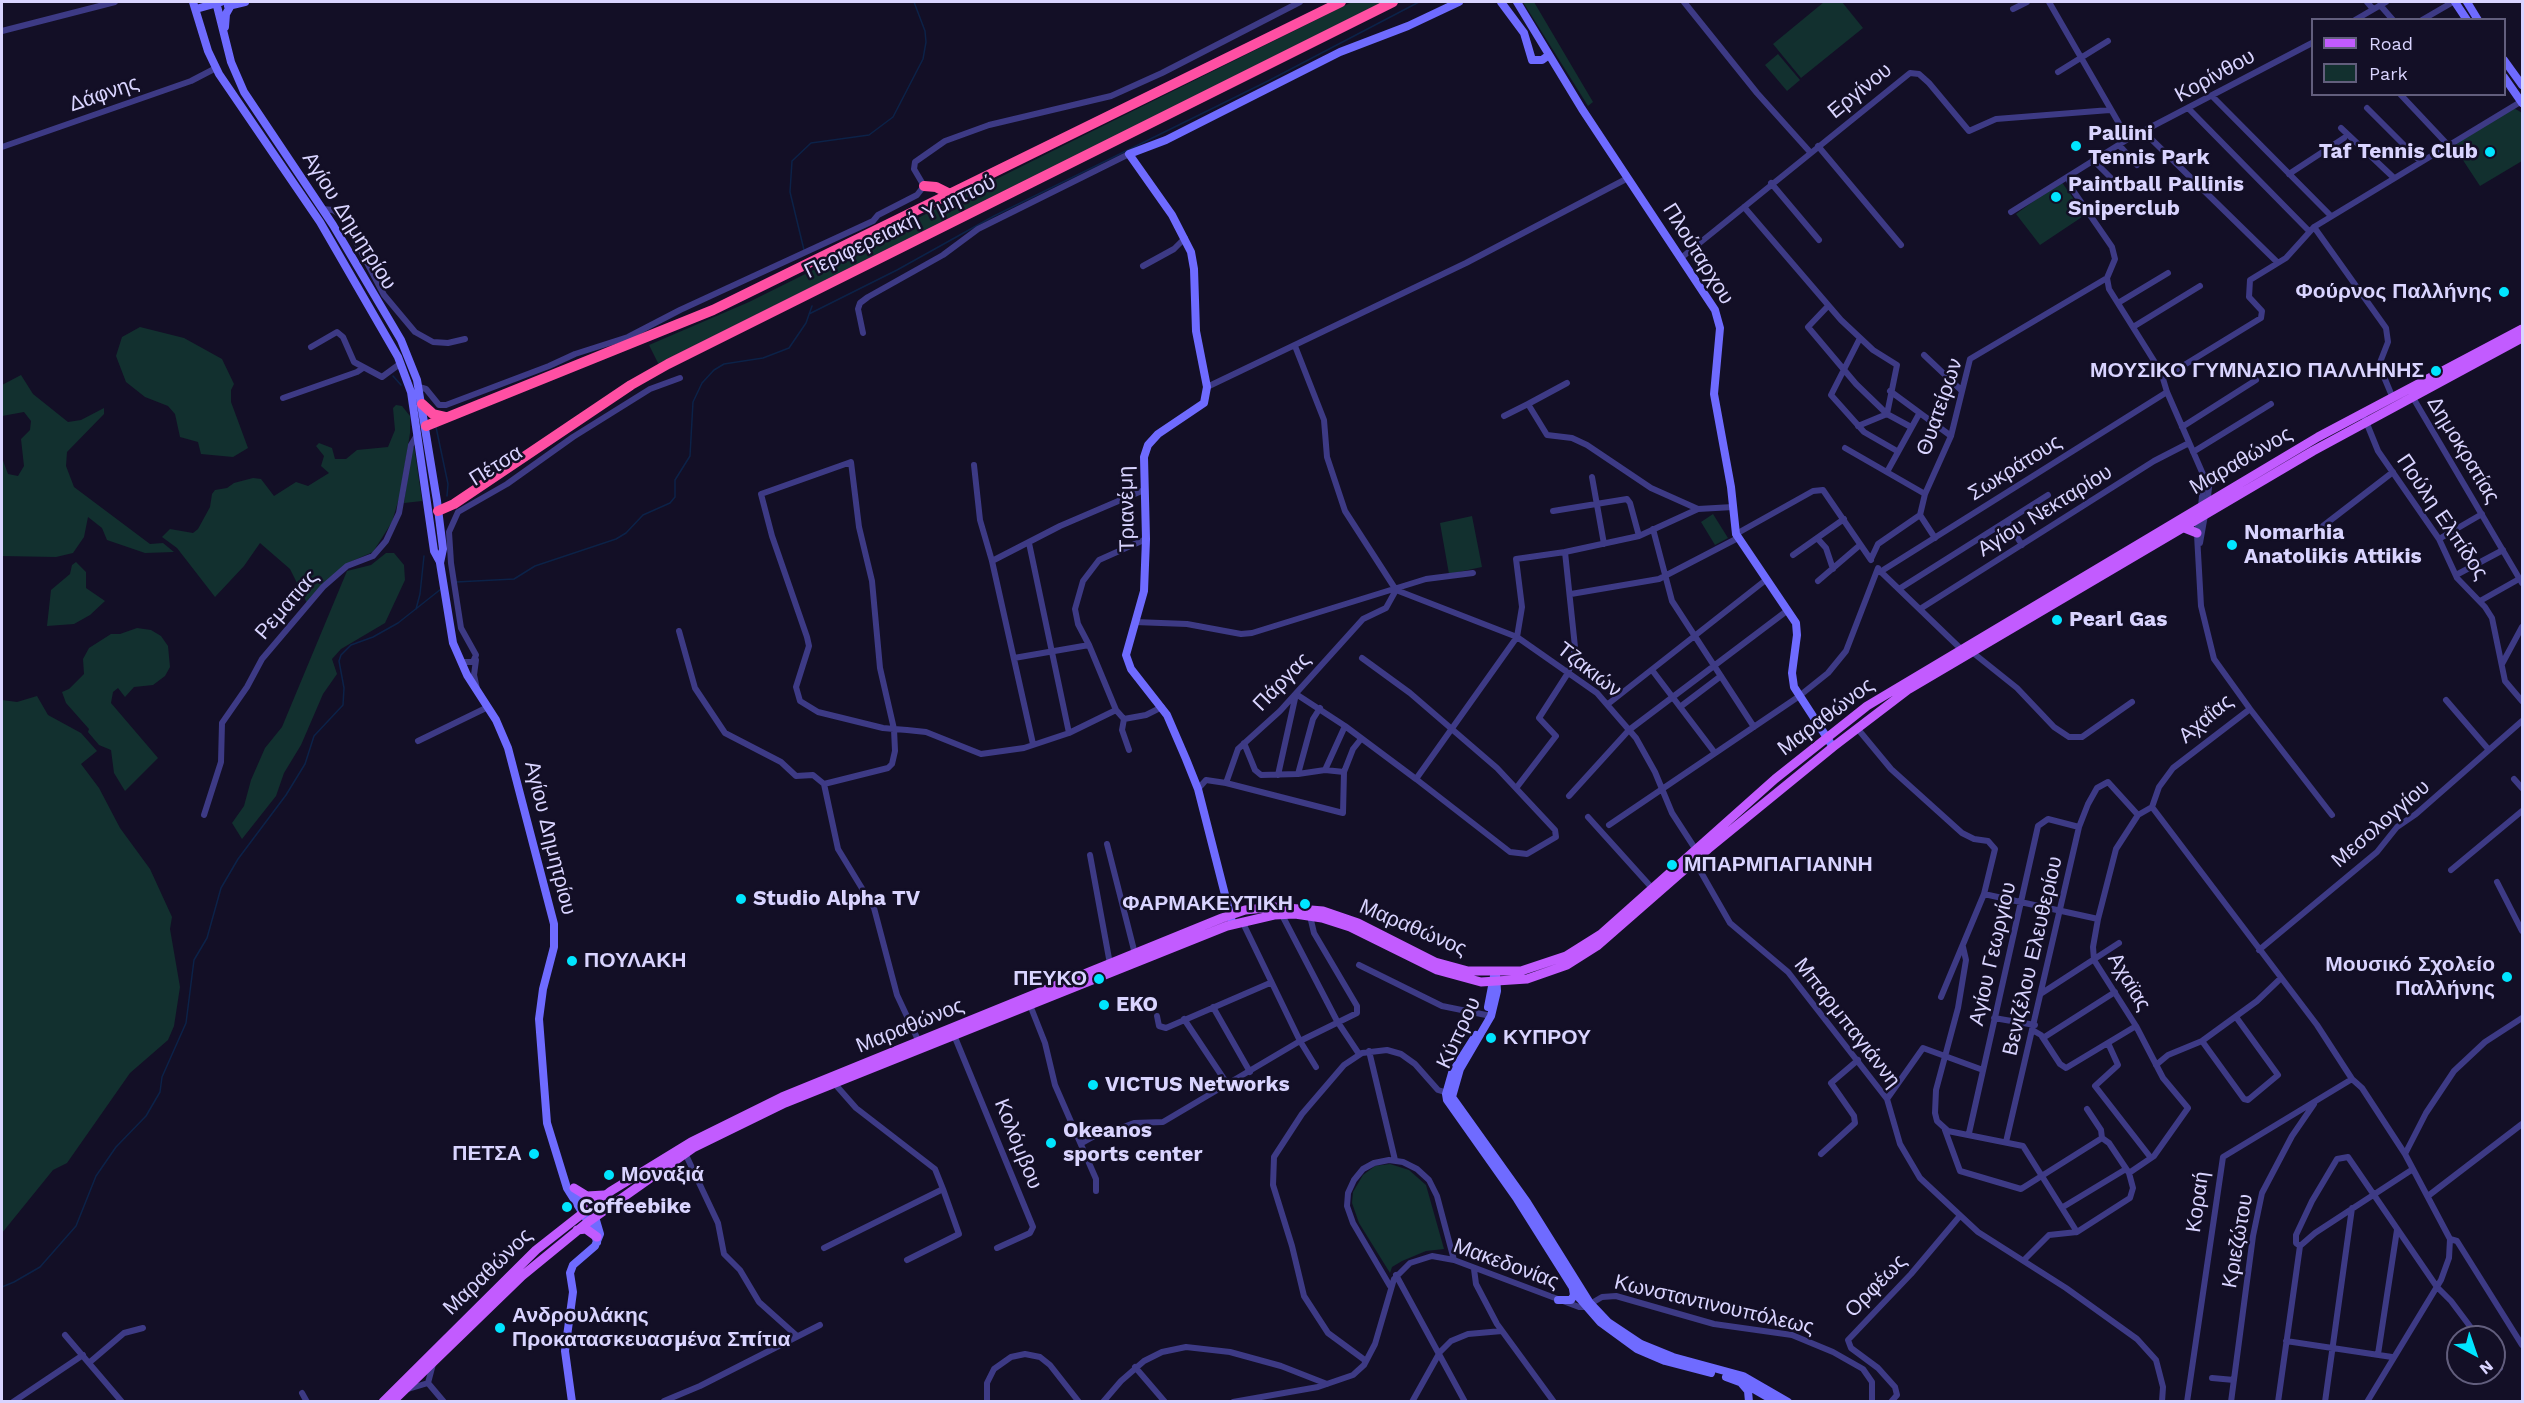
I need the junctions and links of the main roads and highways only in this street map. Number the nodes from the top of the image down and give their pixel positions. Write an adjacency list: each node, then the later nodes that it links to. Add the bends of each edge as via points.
1 (1341, 2): 4 (highway, Περιφερειακή Υμηττού)
2 (1393, 2): 14 (highway, Περιφερειακή Υμηττού, via 668,364 454,504)
3 (924, 186): 4 (highway)
4 (950, 194): 8 (highway, Περιφερειακή Υμηττού, via 687,322)
5 (2523, 329): 9 (main road, Μαραθώνος, via 2392,396)
6 (2523, 338): 9 (main road, Μαραθώνος)
7 (422, 404): 8 (highway, via 436,416)
8 (449, 417): 10 (highway, Περιφερειακή Υμηττού)
9 (2364, 417): 12 (main road, Μαραθώνος); 13 (main road, Μαραθώνος)
10 (426, 426)
11 (2209, 488): 12 (main road)
12 (2225, 492): 13 (main road, Μαραθώνος)
13 (2203, 510): 15 (main road, Μαραθώνος); 17 (main road, Μαραθώνος, via 1867,706)
14 (433, 511)
15 (2182, 527): 16 (main road); 17 (main road, Μαραθώνος, via 1910,689 1857,728)
16 (2197, 533)
17 (1830, 740): 19 (main road, Μαραθώνος, via 1601,934 1577,951); 19 (main road, Μαραθώνος, via 1760,806 1582,956 1540,975)
18 (1236, 919): 19 (main road, Μαραθώνος, via 1310,916 1350,927 1447,974); 19 (main road, Μαραθώνος, via 1275,907 1323,911 1358,923 1442,965); 21 (main road, Μαραθώνος, via 1135,954 742,1115); 22 (main road, Μαραθώνος, via 753,1117 685,1153)
19 (1494, 979)
20 (574, 1188): 21 (main road, via 591,1196)
21 (611, 1191): 24 (main road, Μαραθώνος, via 515,1268)
22 (577, 1230): 23 (main road, via 588,1229); 25 (main road, Μαραθώνος, via 501,1293)
23 (597, 1240)
24 (383, 1401)
25 (392, 1401)

